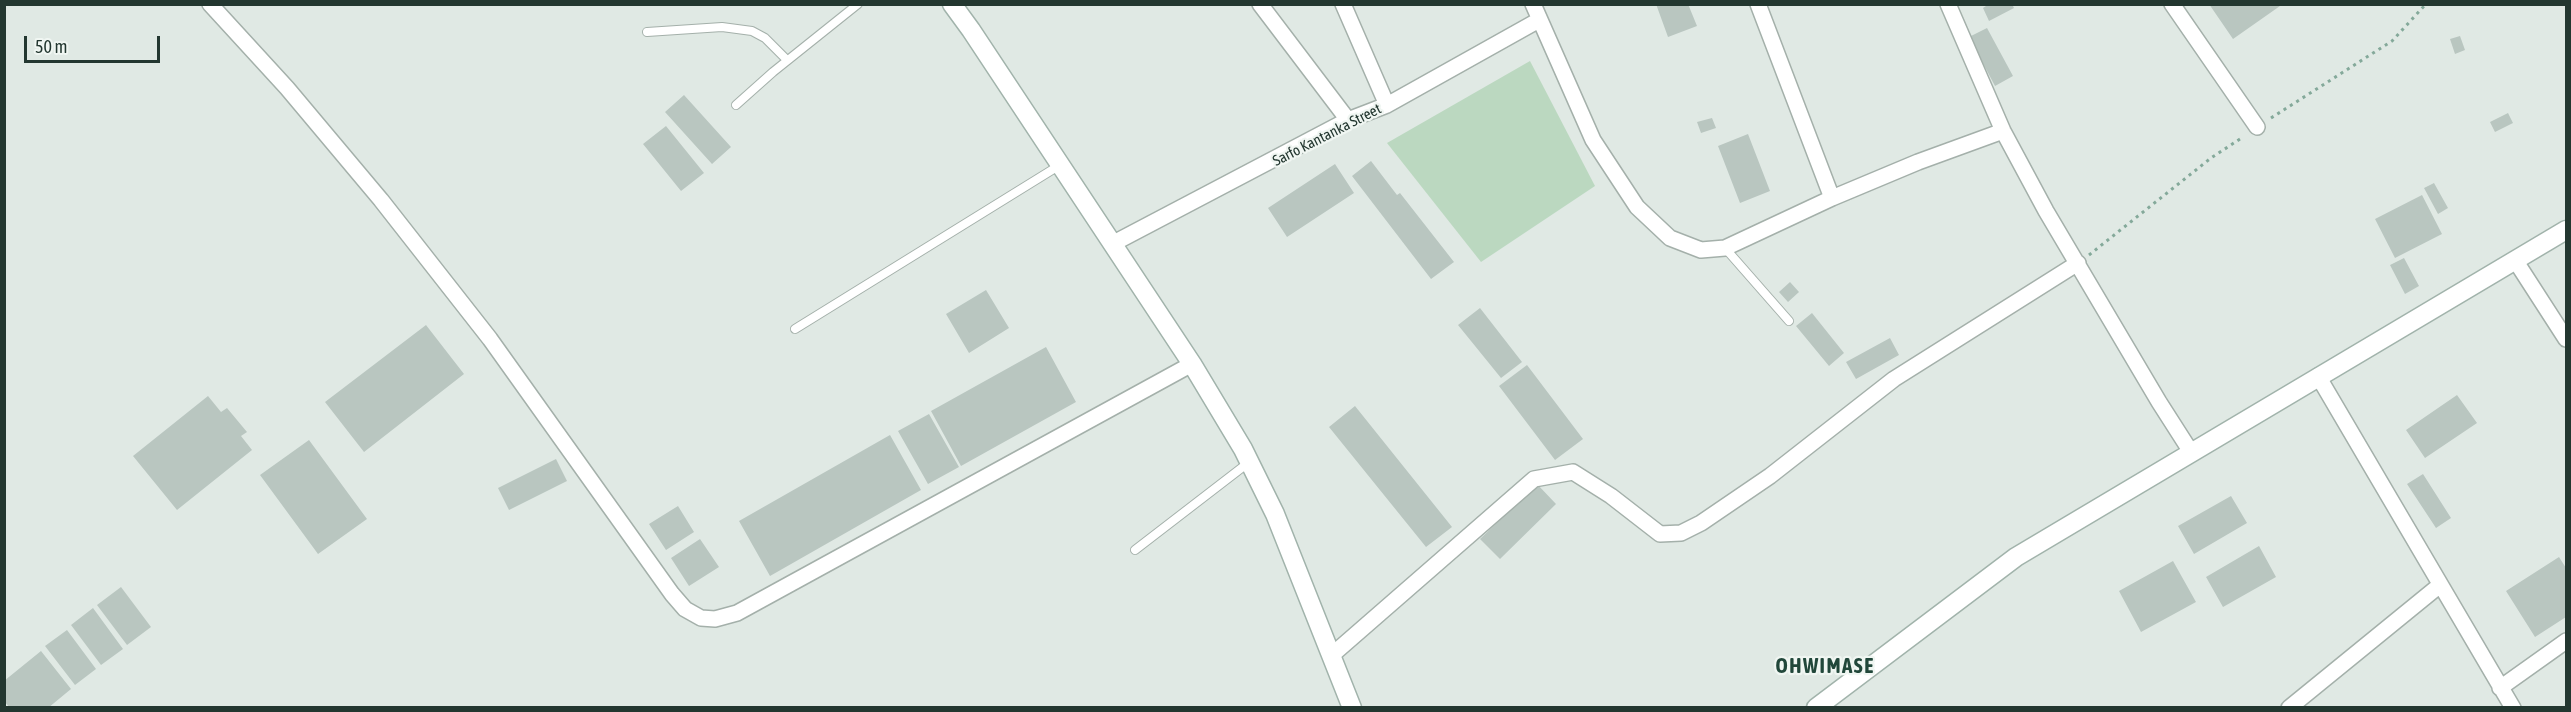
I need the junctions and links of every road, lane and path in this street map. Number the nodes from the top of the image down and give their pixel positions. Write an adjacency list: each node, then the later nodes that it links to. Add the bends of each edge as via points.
1 (210, 4): 28 (street, via 381,200 490,339 672,594 685,609 701,618 737,613)
2 (858, 4): 12 (lane)
3 (952, 4): 18 (street)
4 (1260, 4): 15 (street)
5 (1343, 4): 14 (street)
6 (1533, 4): 10 (street)
7 (1758, 4): 19 (street)
8 (1948, 4): 17 (street)
9 (2172, 4): 16 (street)
10 (1539, 20): 14 (street, Sarfo Kantanka Street); 22 (street, via 1593,141 1637,207 1670,238 1701,250)
11 (647, 32): 12 (lane, via 722,27 752,31)
12 (788, 60): 13 (lane)
13 (736, 105)
14 (1387, 105): 15 (street, Sarfo Kantanka Street)
15 (1348, 120): 21 (street, Sarfo Kantanka Street)
16 (2257, 127)
17 (2003, 130): 19 (street); 24 (street)
18 (1060, 165): 21 (street); 26 (lane)
19 (1832, 198): 22 (street)
20 (2566, 230): 23 (street)
21 (1112, 244): 28 (street)
22 (1725, 248): 25 (lane)
23 (2515, 260): 27 (street); 29 (street)
24 (2078, 263): 30 (street); 35 (street, via 1894,379 1770,476 1681,533 1660,534 1573,472 1534,479)
25 (1789, 321)
26 (795, 329)
27 (2566, 339)
28 (1191, 364): 31 (street)
29 (2318, 376): 30 (street); 33 (street)
30 (2191, 452): 38 (street, via 2016,557)
31 (1250, 462): 32 (lane); 35 (street)
32 (1134, 550)
33 (2440, 585): 36 (street); 39 (street)
34 (2566, 641): 36 (street)
35 (1332, 655): 37 (street)
36 (2500, 688): 40 (street)
37 (1352, 708)
38 (1816, 708)
39 (2289, 708)
40 (2513, 708)

